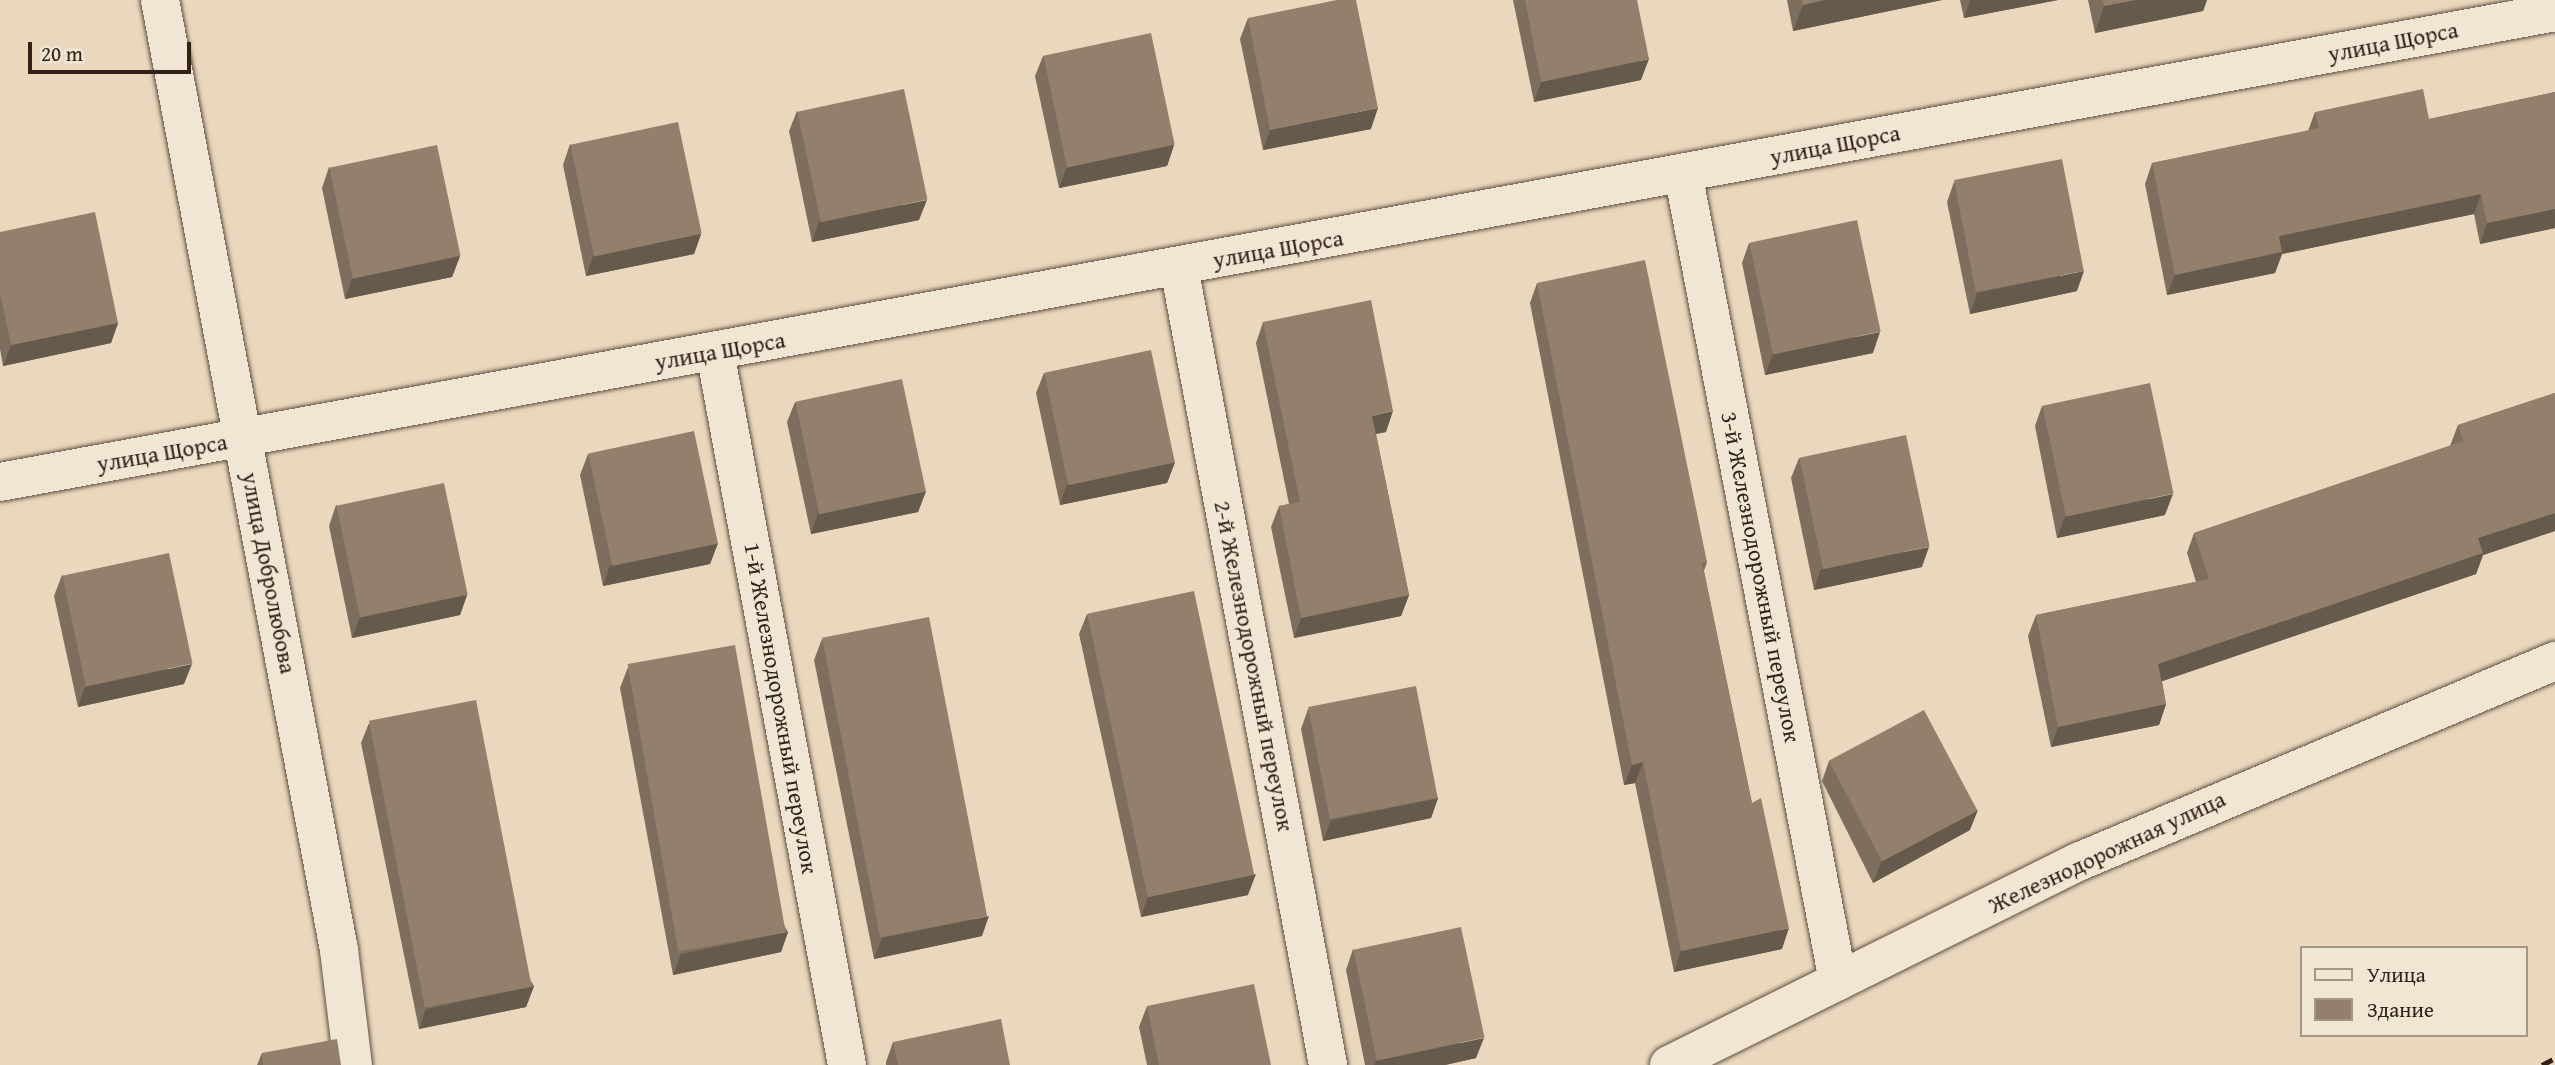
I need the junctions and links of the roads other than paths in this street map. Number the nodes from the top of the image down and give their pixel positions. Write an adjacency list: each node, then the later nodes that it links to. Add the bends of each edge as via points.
1 (160, 0): 6 (street, улица Добролюбова)
2 (2555, 12): 3 (street, улица Щорса)
3 (1684, 173): 4 (street, улица Щорса); 9 (street, 3-й Железнодорожный переулок)
4 (1179, 267): 5 (street, улица Щорса); 12 (street, 2-й Железнодорожный переулок)
5 (715, 352): 6 (street, улица Щорса); 11 (street, 1-й Железнодорожный переулок)
6 (243, 438): 7 (street, улица Щорса); 10 (street, улица Добролюбова, via 339,950)
7 (0, 482)
8 (2555, 661): 9 (street, Железнодорожная улица, via 2187,813)
9 (1838, 981): 13 (street, Железнодорожная улица)
10 (353, 1065)
11 (847, 1065)
12 (1328, 1065)
13 (1669, 1065)

